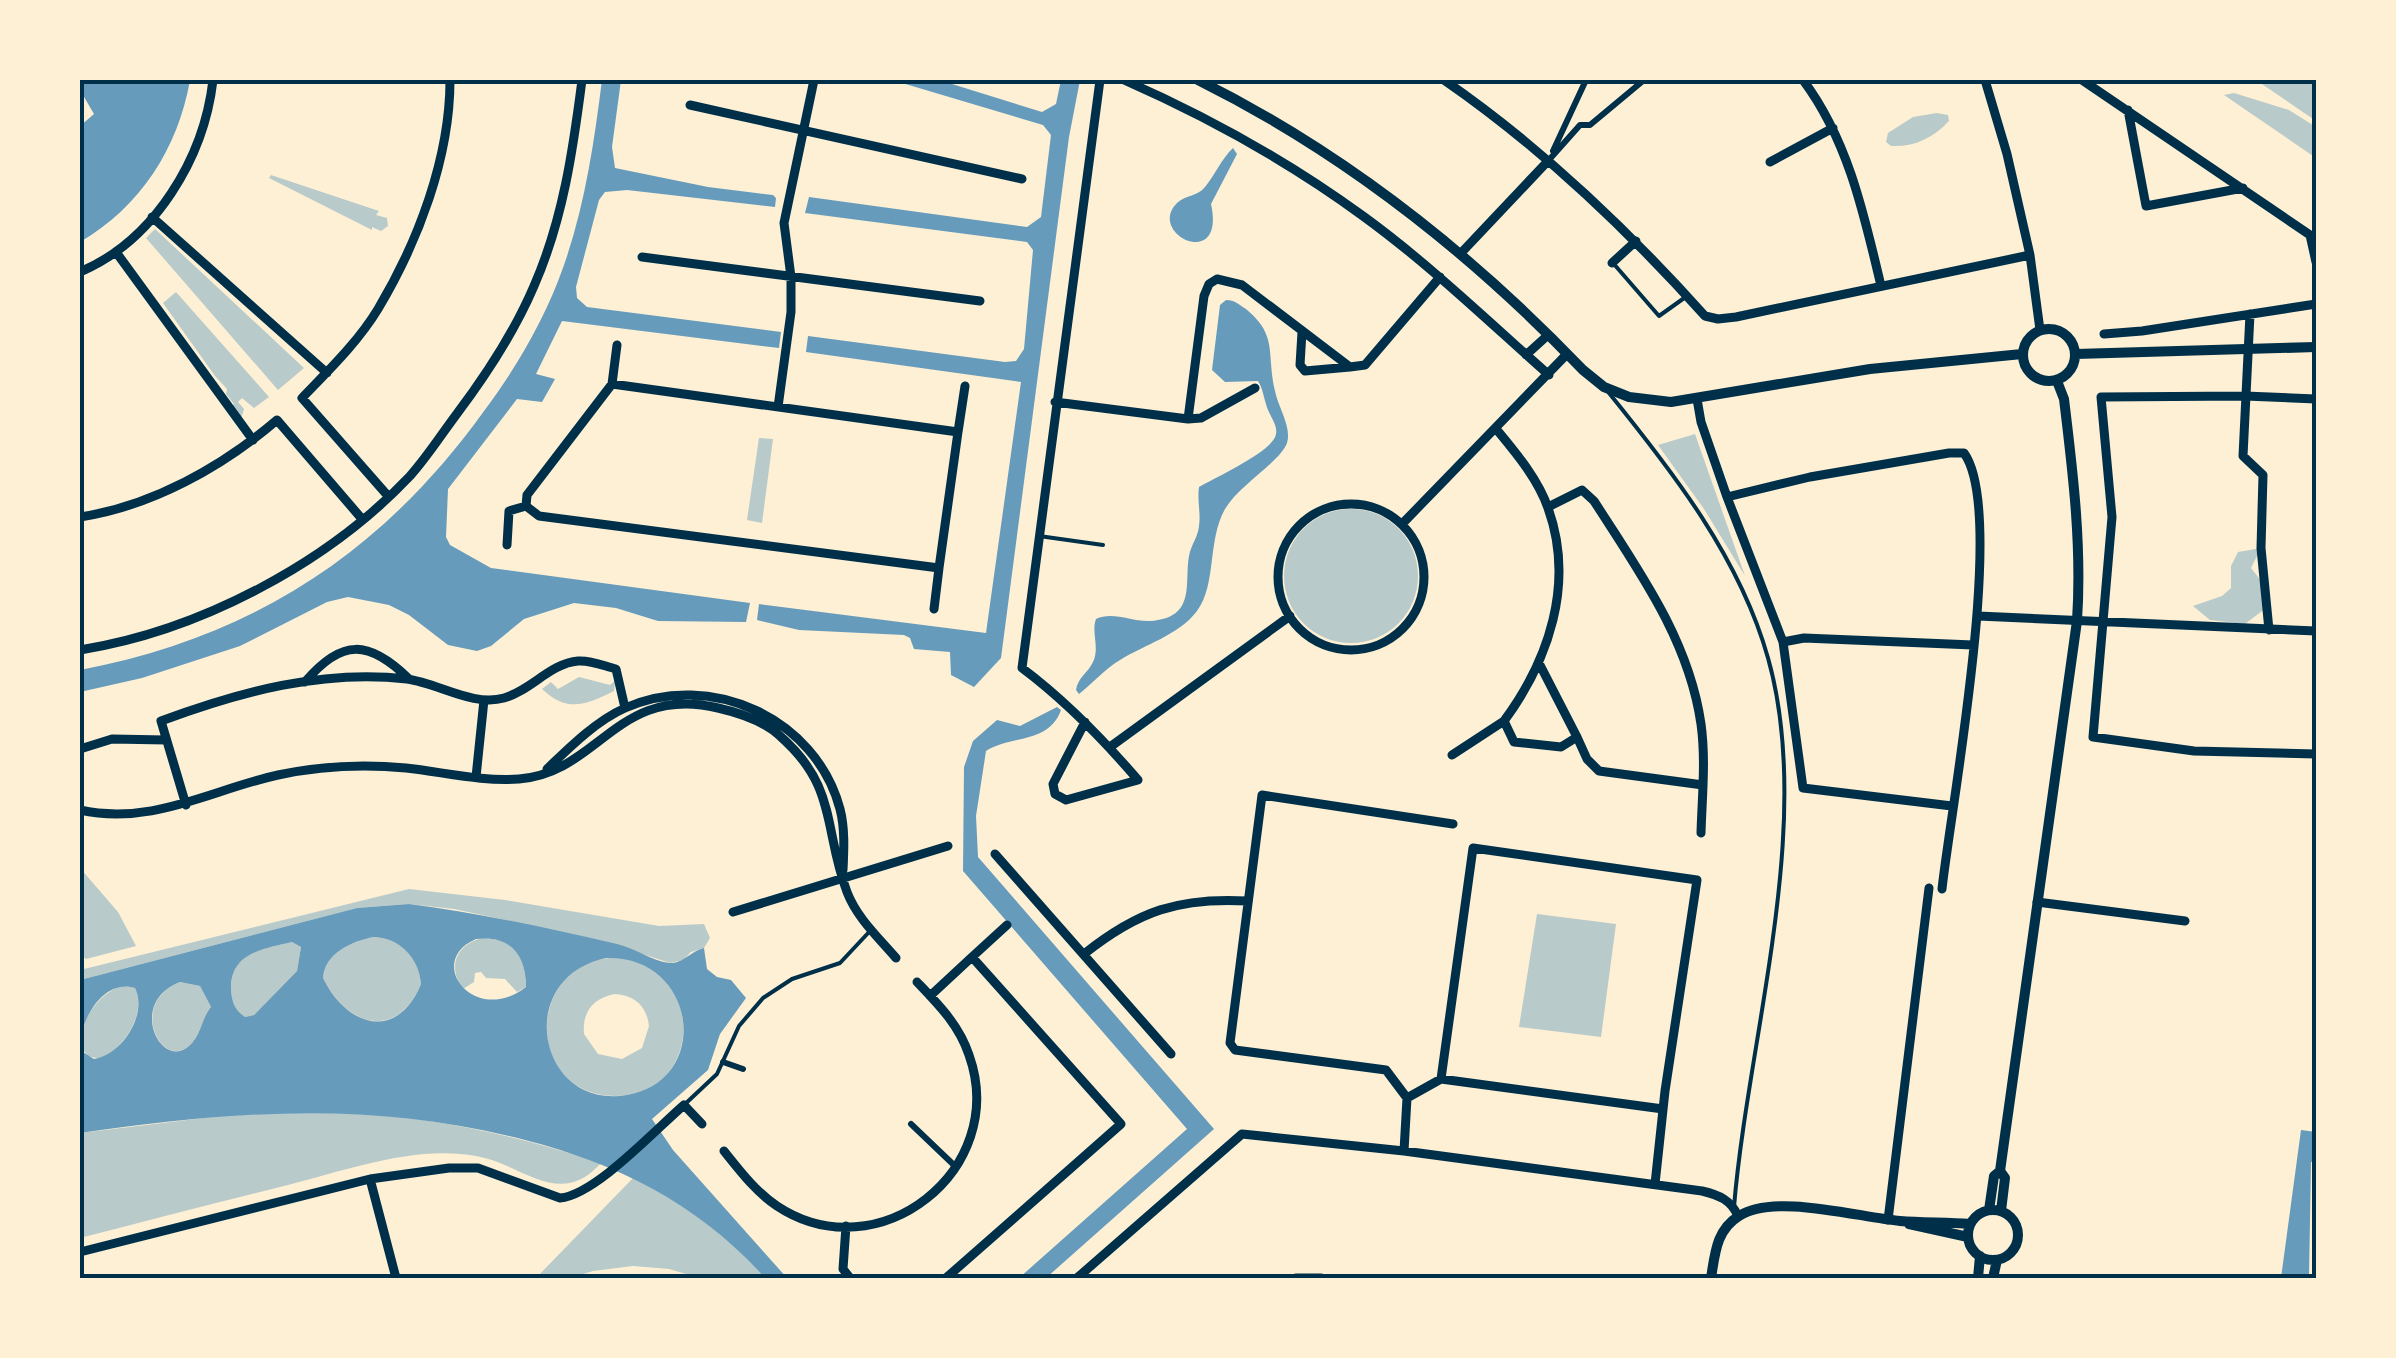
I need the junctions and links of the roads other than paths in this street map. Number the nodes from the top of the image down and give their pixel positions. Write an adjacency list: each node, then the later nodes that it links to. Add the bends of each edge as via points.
1 (212, 80): 22 (street, via 197,147)
2 (450, 80): 50 (street, via 432,186 406,253 377,310)
3 (582, 80): 66 (street, via 570,174 534,288 495,363)
4 (814, 80): 17 (street)
5 (1100, 80): 60 (street)
6 (1124, 80): 32 (street, via 1288,164)
7 (1198, 80): 25 (street, via 1343,162)
8 (1444, 80): 18 (street)
9 (1586, 80): 18 (street)
10 (1644, 80): 18 (street, via 1590,124 1580,124)
11 (1803, 80): 16 (street)
12 (1987, 80): 26 (street)
13 (2082, 80): 15 (street)
14 (690, 105): 17 (street)
15 (2128, 110): 21 (street); 21 (street, via 2146,206)
16 (1834, 128): 19 (street); 33 (street)
17 (802, 130): 20 (street); 31 (street, via 784,223)
18 (1548, 161): 23 (street); 25 (street)
19 (1770, 162)
20 (1022, 178)
21 (2242, 188): 28 (street, via 2310,235)
22 (152, 217): 24 (street); 50 (street)
23 (1636, 241): 29 (street); 34 (street)
24 (116, 252): 30 (street); 65 (street)
25 (1462, 252): 40 (street)
26 (2030, 255): 33 (street); 38 (street)
27 (642, 257): 31 (street)
28 (2316, 262)
29 (1612, 263): 34 (lane, via 1659,316)
30 (80, 272)
31 (791, 277): 35 (street); 61 (street)
32 (1440, 277): 48 (street); 49 (street, via 1365,366)
33 (1882, 286): 34 (street, via 1718,319 1705,316)
34 (1687, 296)
35 (980, 301)
36 (2316, 304): 37 (street)
37 (2250, 314): 41 (street); 44 (street)
38 (2040, 330): 46 (street); 47 (street, via 2064,333)
39 (1302, 332): 49 (street); 49 (street, via 1305,371); 62 (street, via 1242,285 1228,279 1209,284)
40 (1548, 334): 45 (street); 48 (street)
41 (2104, 334)
42 (618, 346): 53 (street)
43 (2316, 347): 44 (street)
44 (2247, 350): 47 (street); 57 (street)
45 (1567, 354): 51 (street); 55 (street)
46 (2022, 354): 52 (street, via 2034,376); 58 (street, via 1870,369)
47 (2076, 354): 52 (street, via 2071,371)
48 (1526, 355): 51 (street)
49 (1350, 368)
50 (327, 373): 66 (street, via 302,398)
51 (1549, 375): 63 (street)
52 (2057, 381): 81 (street, via 2079,519)
53 (612, 384): 61 (street); 68 (street, via 527,495)
54 (965, 386): 64 (street)
55 (1604, 387): 58 (street, via 1652,400); 139 (lane, via 1732,568 1768,659 1782,740 1780,868)
56 (1255, 388): 62 (street)
57 (2245, 396): 59 (street); 80 (street, via 2102,397 2112,518); 82 (street, via 2243,456 2262,475)
58 (1696, 399): 67 (street)
59 (2316, 400)
60 (1055, 402): 62 (street); 73 (street)
61 (778, 407): 64 (street)
62 (1188, 419)
63 (1497, 430): 69 (street); 72 (street)
64 (958, 432): 76 (street)
65 (253, 440): 70 (street, via 192,478); 71 (street, via 277,420)
66 (388, 496): 71 (street)
67 (1728, 497): 79 (street, via 1810,476 1964,454 1972,465 1981,526); 84 (street)
68 (526, 506): 74 (street, via 510,510); 76 (street, via 539,516)
69 (1548, 507): 87 (street, via 1560,586); 102 (street, via 1582,490 1662,607 1691,682)
70 (80, 517)
71 (362, 519): 86 (street, via 233,602)
72 (1402, 524): 78 (street, via 1378,509 1349,504 1309,518 1290,537 1280,563 1280,591); 78 (street, via 1421,553 1424,581 1417,609 1400,631 1376,646 1348,650 1309,636)
73 (1039, 536): 75 (lane); 92 (street, via 1022,668)
74 (507, 545)
75 (1103, 545)
76 (939, 568): 77 (street)
77 (934, 609)
78 (1290, 616): 96 (street)
79 (1978, 616): 81 (street); 85 (street)
80 (2103, 620): 81 (street); 82 (street); 98 (street, via 2093,737 2194,751)
81 (2077, 621): 114 (street)
82 (2269, 630): 83 (street)
83 (2316, 631)
84 (1783, 642): 85 (street); 104 (street, via 1803,788)
85 (1973, 645): 104 (street)
86 (80, 650)
87 (1540, 666): 93 (street); 94 (street)
88 (410, 679): 89 (street); 89 (street, via 382,655 349,648); 90 (street)
89 (304, 682): 95 (street, via 161,721)
90 (484, 700): 91 (street, via 503,699 578,661 616,669); 101 (street)
91 (626, 708): 100 (street); 110 (street, via 682,694 710,695 760,711 786,728 813,755 840,808)
92 (1085, 722): 96 (street); 96 (street, via 1054,794 1066,800 1138,780)
93 (1504, 722): 94 (street, via 1514,742 1560,747); 99 (street)
94 (1577, 737): 102 (street, via 1599,771)
95 (166, 740): 97 (street, via 112,739); 103 (street)
96 (1110, 747)
97 (80, 749)
98 (2316, 754)
99 (1452, 755)
100 (543, 773): 101 (street, via 521,779); 110 (street, via 567,765 630,717 658,707 704,704 732,712 778,733 805,761 826,802)
101 (476, 776): 103 (street, via 324,768 247,783)
102 (1703, 785): 107 (street)
103 (186, 805): 105 (street, via 122,814)
104 (1952, 806): 112 (street)
105 (80, 810)
106 (1453, 824): 113 (street, via 1262,795)
107 (1701, 833)
108 (948, 846): 110 (street)
109 (995, 854): 119 (street)
110 (842, 878): 115 (street); 118 (street)
111 (1928, 888): 140 (street)
112 (1942, 889)
113 (1248, 902): 119 (street, via 1162,908); 128 (street, via 1230,1044 1235,1050 1386,1070)
114 (2037, 902): 116 (street); 138 (street, via 2000,1171 2005,1178)
115 (733, 912)
116 (2184, 921)
117 (1007, 924): 120 (street)
118 (870, 930): 121 (street); 125 (lane, via 840,963 763,998)
119 (1084, 954): 124 (street)
120 (972, 956): 123 (street); 150 (street, via 1121,1124)
121 (896, 958)
122 (916, 982): 123 (street)
123 (930, 996): 135 (street, via 958,1030 975,1076 976,1120)
124 (1171, 1054)
125 (723, 1062): 126 (street); 129 (lane)
126 (743, 1069)
127 (1441, 1079): 128 (street); 130 (street); 130 (street, via 1473,848 1696,880)
128 (1408, 1098): 133 (street)
129 (684, 1106): 131 (street); 136 (street, via 580,1195 560,1198 478,1168)
130 (1663, 1109): 137 (street)
131 (698, 1120)
132 (911, 1124): 135 (street)
133 (1404, 1151): 137 (street); 151 (street, via 1242,1134)
134 (724, 1152): 143 (street, via 776,1205)
135 (956, 1167): 143 (street, via 910,1211)
136 (370, 1179): 145 (street); 148 (street)
137 (1655, 1184): 139 (street, via 1720,1195)
138 (1995, 1211): 142 (street); 147 (street, via 2012,1218 2018,1238 2012,1252)
139 (1736, 1212): 140 (street, via 1777,1206); 154 (street, via 1717,1242)
140 (1888, 1220): 141 (street)
141 (1904, 1222): 142 (street); 144 (street)
142 (1970, 1224): 144 (street)
143 (846, 1226): 149 (street, via 842,1269)
144 (1968, 1238): 146 (street)
145 (80, 1252)
146 (1980, 1256): 147 (street); 155 (street)
147 (1997, 1260): 156 (street)
148 (396, 1278)
149 (850, 1278)
150 (946, 1278)
151 (1077, 1278)
152 (1296, 1278): 153 (street)
153 (1321, 1278)
154 (1712, 1278)
155 (1978, 1278)
156 (1993, 1278)

